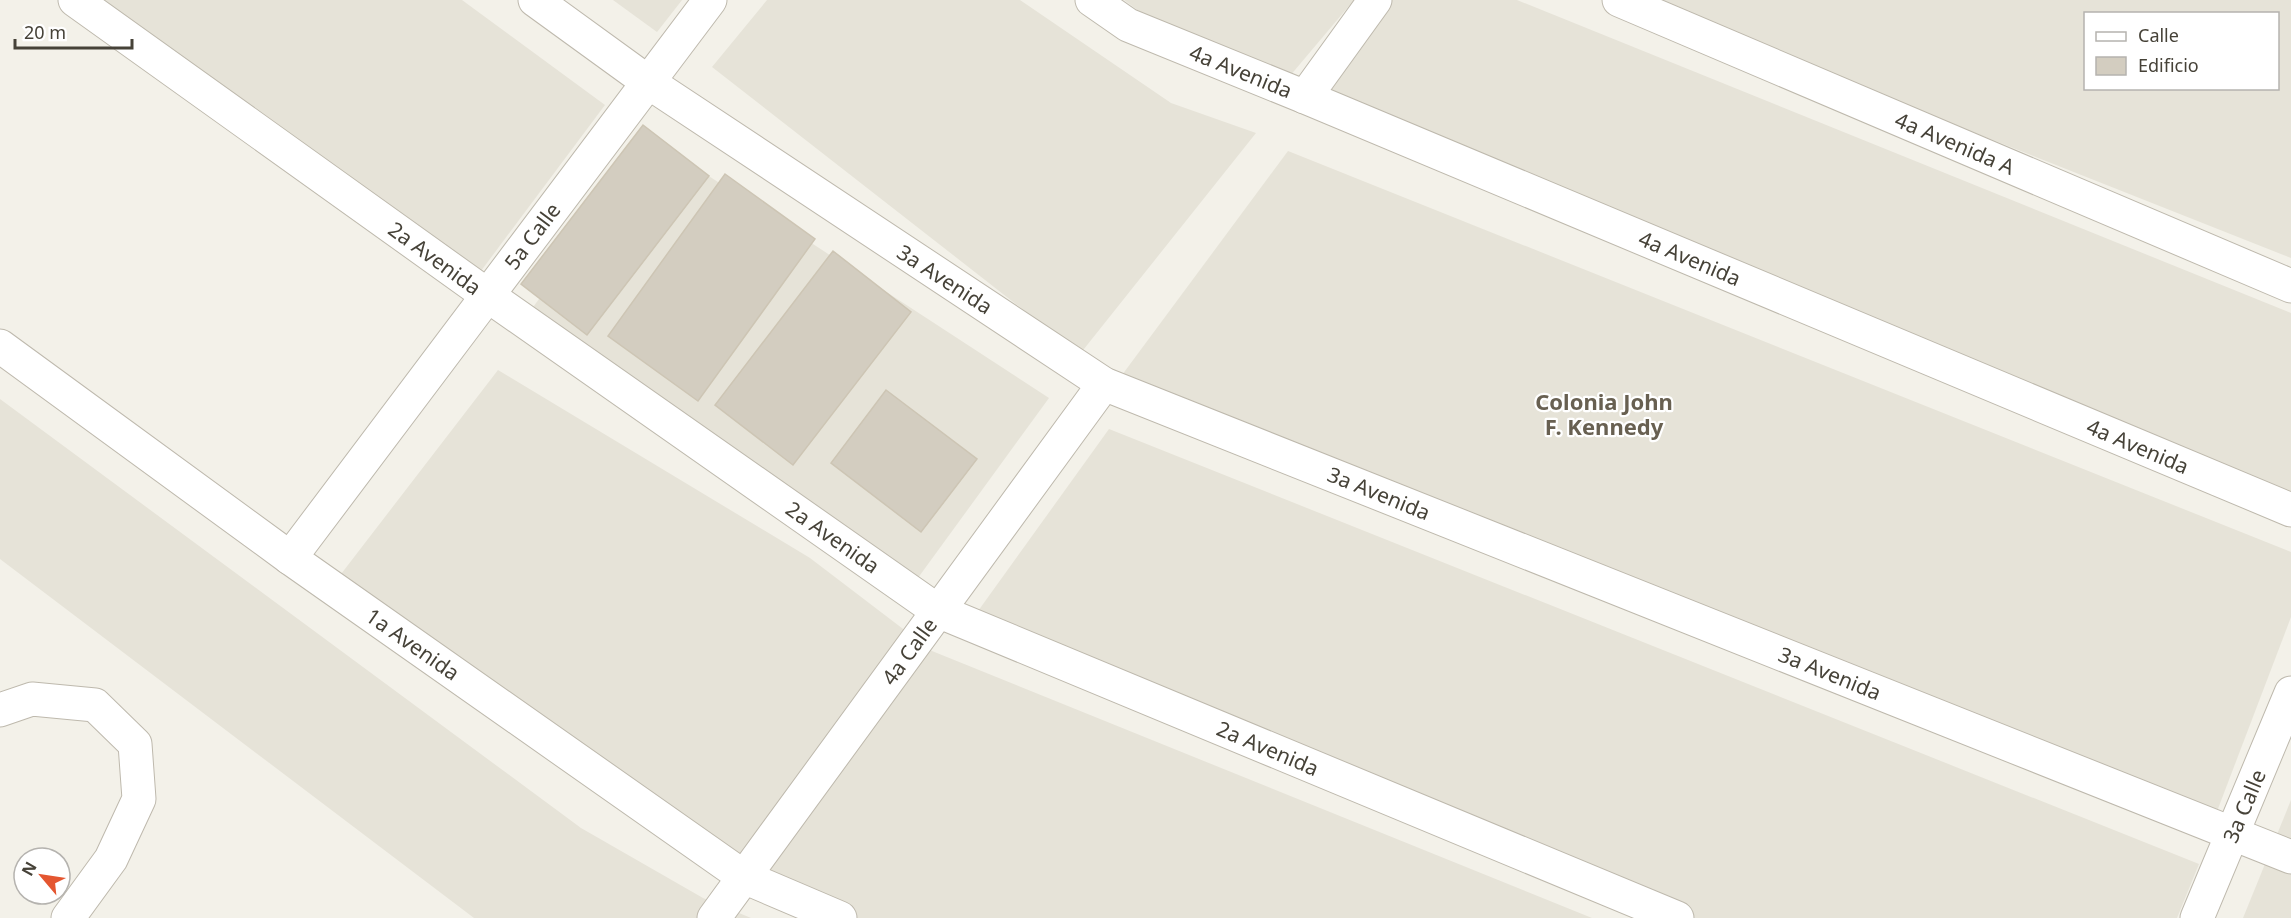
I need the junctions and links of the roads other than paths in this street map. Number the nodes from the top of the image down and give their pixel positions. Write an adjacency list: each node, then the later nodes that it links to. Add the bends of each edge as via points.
1 (75, 0): 10 (street, 2a Avenida)
2 (536, 0): 7 (street, 3a Avenida)
3 (710, 0): 7 (street, 5a Calle)
4 (1092, 0): 8 (street, 4a Avenida, via 1128,25)
5 (1375, 0): 8 (street)
6 (1619, 0): 9 (street, 4a Avenida A)
7 (648, 82): 10 (street, 5a Calle); 12 (street, 3a Avenida)
8 (1305, 97): 13 (street, 4a Avenida)
9 (2291, 286)
10 (488, 295): 14 (street, 5a Calle); 15 (street, 2a Avenida)
11 (0, 346): 14 (street, 1a Avenida)
12 (1104, 384): 15 (street, 4a Calle); 18 (street, 3a Avenida)
13 (2291, 510)
14 (290, 558): 20 (street, 1a Avenida)
15 (938, 610): 20 (street, 4a Calle); 24 (street, 2a Avenida)
16 (2291, 693): 18 (street, 3a Calle)
17 (0, 710): 21 (street, via 32,699 95,705 135,744 139,799 111,859)
18 (2233, 834): 19 (street, 3a Avenida); 25 (street, 3a Calle)
19 (2291, 857)
20 (744, 877): 22 (street, 4a Calle); 23 (street, 1a Avenida)
21 (68, 918)
22 (714, 918)
23 (840, 918)
24 (1677, 918)
25 (2197, 918)

